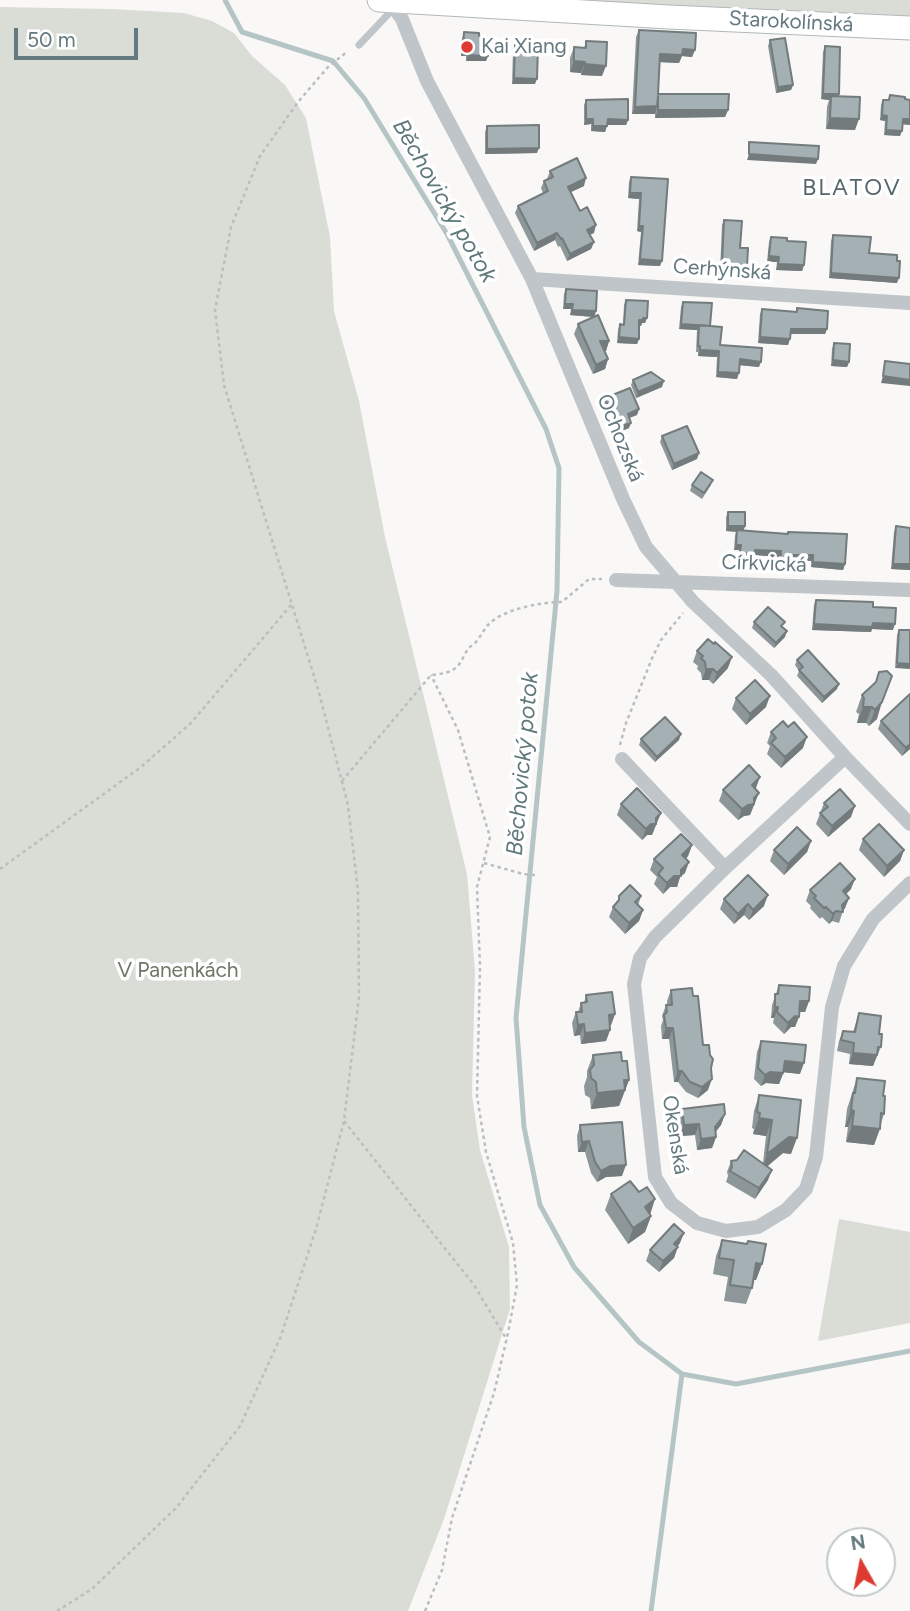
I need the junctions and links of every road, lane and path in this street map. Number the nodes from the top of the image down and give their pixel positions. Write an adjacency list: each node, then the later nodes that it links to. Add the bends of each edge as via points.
1 (388, 2): 2 (main road, Starokolínská); 3 (lane); 5 (street, Ochozská, via 402,19 427,81)
2 (910, 28)
3 (359, 45)
4 (340, 56): 11 (path, via 298,102 260,156 232,227 215,310 224,385)
5 (532, 279): 6 (street, Cerhýnská); 8 (street, Ochozská, via 623,499 646,547)
6 (910, 303)
7 (616, 580): 8 (street, Církvická); 12 (path, via 589,579 562,602 501,615 469,648 459,667)
8 (676, 582): 9 (street, Církvická); 10 (street, Ochozská)
9 (910, 590)
10 (693, 602): 13 (street, Ochozská, via 771,675); 14 (path, via 666,632 653,656 626,723 620,744)
11 (291, 604): 15 (path); 18 (path, via 191,723 141,767)
12 (431, 675): 15 (path); 17 (path, via 458,730 490,837)
13 (845, 757): 16 (street, Ochozská); 19 (street, Okenská)
14 (622, 759): 19 (street)
15 (342, 782): 22 (path, via 358,891 359,997)
16 (910, 824)
17 (484, 863): 20 (path); 23 (path, via 477,887 478,1096 486,1152 513,1243 517,1285)
18 (0, 869)
19 (725, 869): 21 (street, Okenská, via 655,937 640,958 634,984 655,1177 671,1203 697,1223 726,1231 758,1227 786,1210 806,1189 816,1157 832,1007 844,966 873,919)
20 (535, 875)
21 (910, 884)
22 (344, 1121): 23 (path, via 474,1285); 24 (path, via 281,1336 240,1426 176,1508 92,1589)
23 (507, 1340): 25 (path, via 452,1518 442,1570)
24 (58, 1611)
25 (425, 1611)

